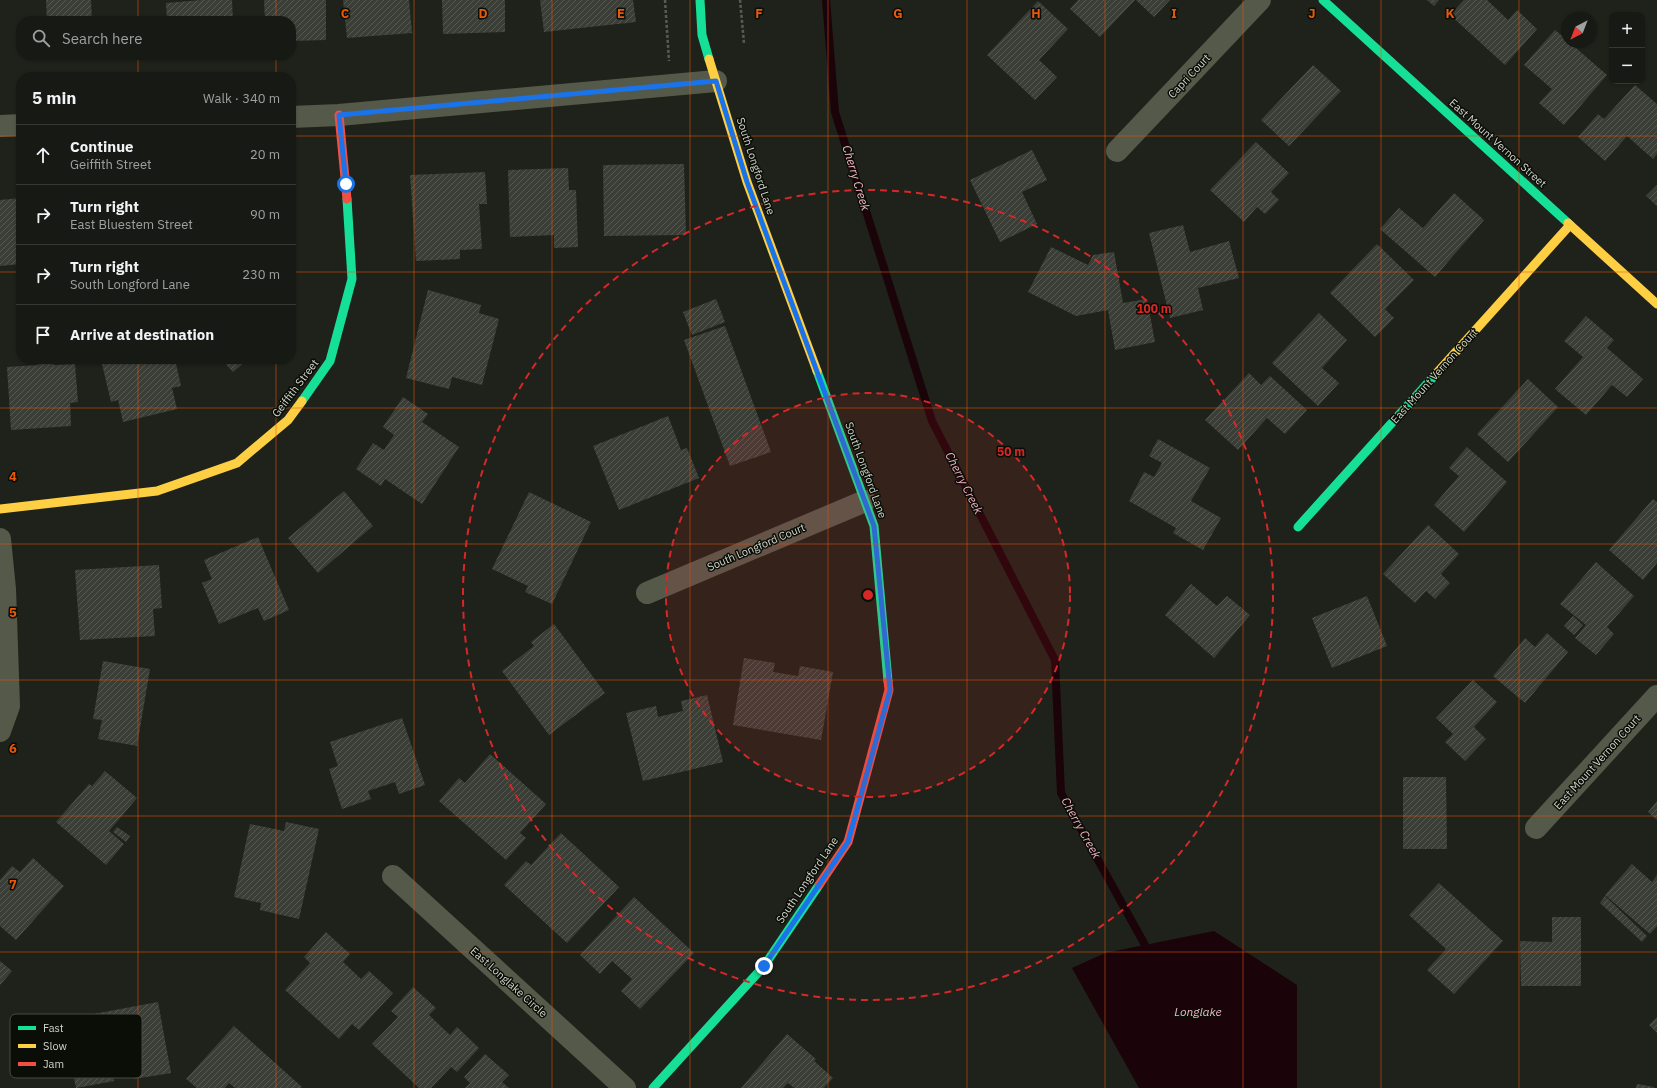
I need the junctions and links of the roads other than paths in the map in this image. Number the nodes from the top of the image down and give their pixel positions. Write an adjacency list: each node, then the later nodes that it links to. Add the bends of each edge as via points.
1 (700, 0): 4 (street, South Longford Lane, via 702,35)
2 (1260, 0): 9 (street, Capri Court)
3 (1323, 0): 10 (street, East Mount Vernon Street)
4 (716, 81): 5 (street); 12 (street, South Longford Lane, via 747,182)
5 (339, 115): 6 (street); 13 (street, Geiffith Street, via 352,279 330,361 288,420 237,463 157,491)
6 (296, 117)
7 (16, 125): 8 (street)
8 (0, 126)
9 (1117, 151)
10 (1570, 225): 11 (street, East Mount Vernon Street); 14 (street, East Mount Vernon Court)
11 (1657, 304)
12 (865, 501): 16 (street, South Longford Court); 22 (street, South Longford Lane, via 874,526 890,690 848,842 764,966)
13 (0, 509)
14 (1298, 527)
15 (0, 539): 18 (street, via 5,589 9,706)
16 (646, 593)
17 (1657, 696): 19 (street, East Mount Vernon Court)
18 (0, 731)
19 (1536, 828)
20 (393, 876): 21 (street, East Longlake Circle)
21 (625, 1088)
22 (653, 1088)

